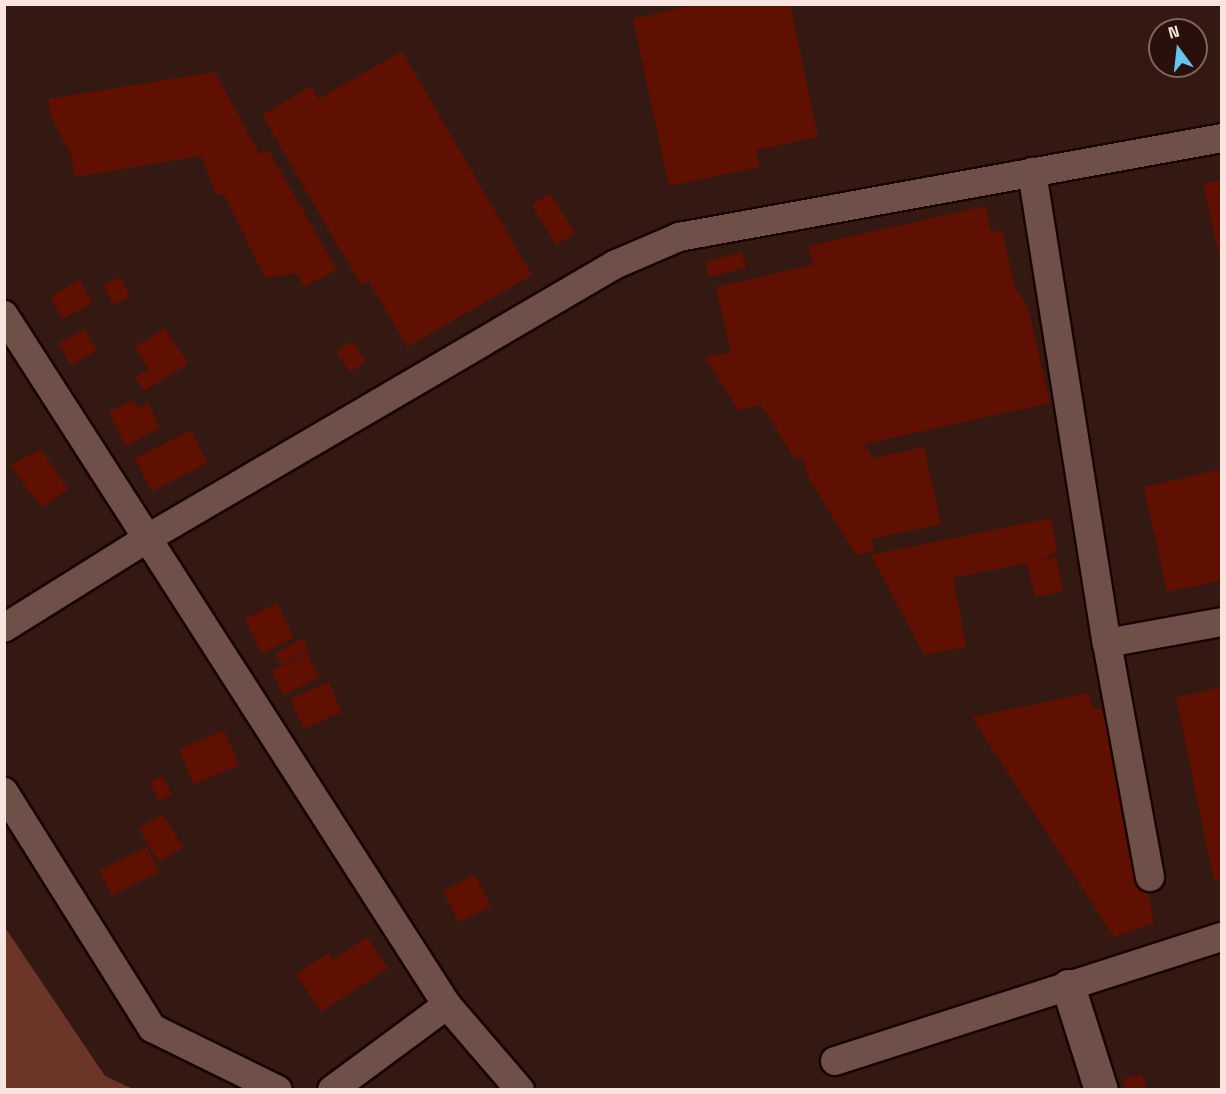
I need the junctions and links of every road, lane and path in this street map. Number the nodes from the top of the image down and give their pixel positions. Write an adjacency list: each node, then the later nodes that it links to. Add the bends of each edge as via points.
1 (1221, 138): 2 (street)
2 (1032, 172): 4 (street, via 678,237 616,264); 7 (street)
3 (4, 315): 4 (street)
4 (148, 538): 6 (street); 12 (street)
5 (1221, 622): 7 (street)
6 (4, 628)
7 (1107, 643): 9 (street)
8 (4, 792): 14 (street, via 152,1028)
9 (1150, 877)
10 (1221, 937): 11 (street)
11 (1068, 986): 13 (street); 17 (street)
12 (447, 1005): 15 (street); 16 (street)
13 (834, 1061)
14 (278, 1089)
15 (332, 1089)
16 (520, 1089)
17 (1101, 1089)

